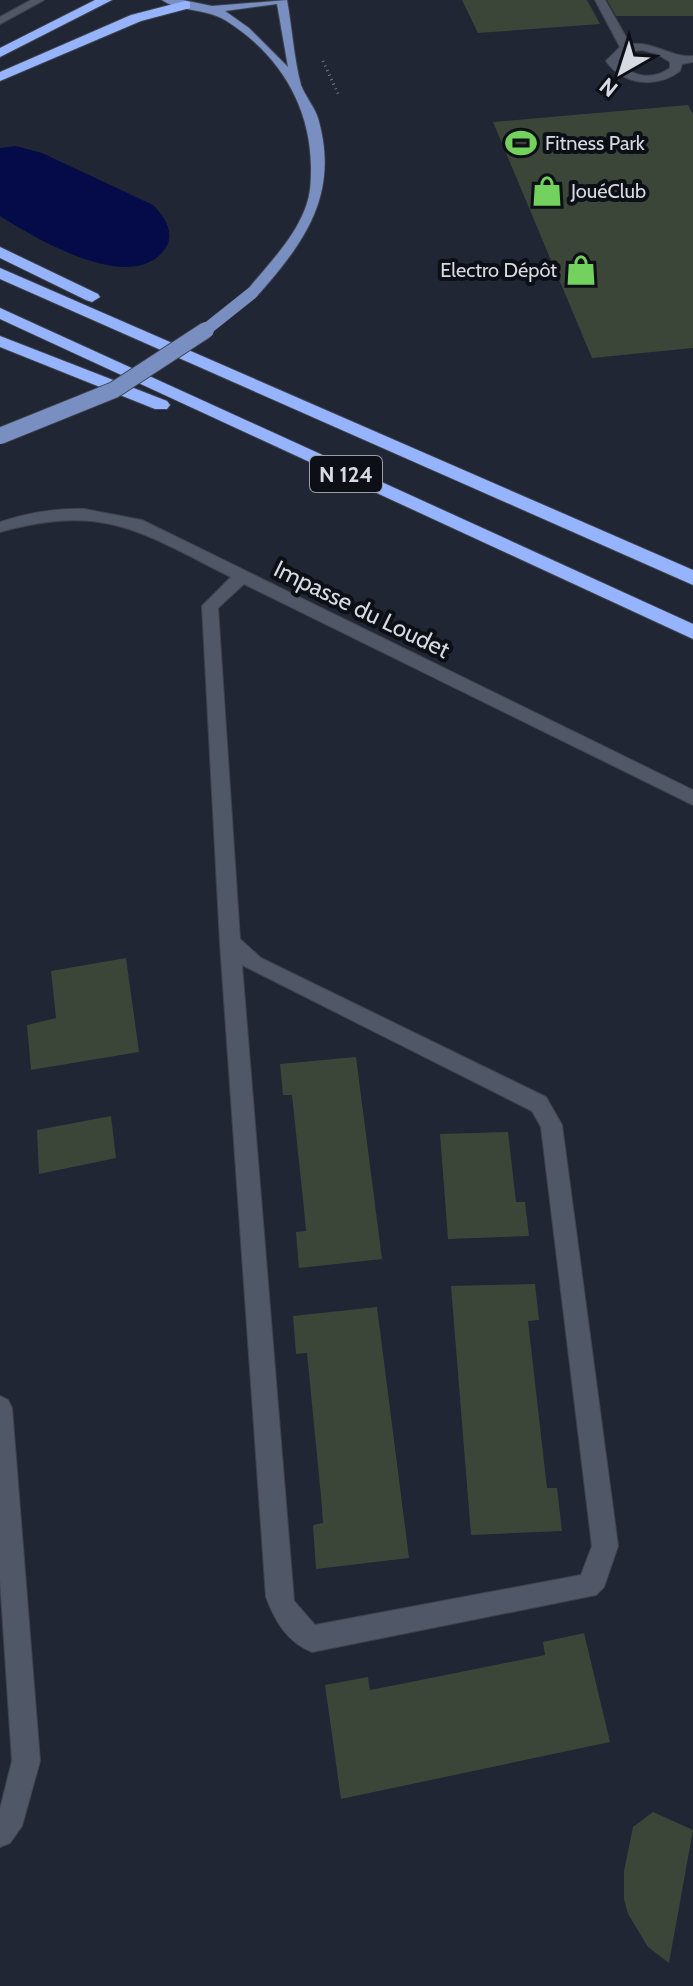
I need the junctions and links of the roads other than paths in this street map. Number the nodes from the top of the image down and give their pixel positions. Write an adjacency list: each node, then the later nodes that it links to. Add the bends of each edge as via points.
1 (39, 0): 8 (street)
2 (105, 0): 10 (highway)
3 (167, 0): 6 (main road)
4 (282, 0): 7 (main road); 14 (main road)
5 (600, 0): 9 (street)
6 (185, 5): 7 (main road); 13 (highway, via 136,18)
7 (212, 9): 14 (main road, via 245,28)
8 (0, 21)
9 (627, 49): 12 (street, via 663,51); 12 (street, via 614,55 613,64 635,78 664,77 676,69)
10 (0, 53)
11 (693, 59): 12 (street)
12 (676, 61)
13 (0, 77)
14 (296, 82): 20 (main road, bridge, via 314,122 316,196 279,263 252,293 195,337 114,390)
15 (0, 252): 19 (highway)
16 (0, 273): 19 (highway, N 124)
17 (0, 313): 21 (highway, N 124)
18 (0, 341): 21 (highway)
19 (257, 384): 24 (highway, N 124)
20 (0, 436)
21 (412, 505): 25 (highway, N 124)
22 (0, 527): 23 (street, Impasse du Loudet, via 69,512 111,516)
23 (242, 576): 26 (street, Impasse du Loudet); 27 (street, via 210,606)
24 (693, 578)
25 (693, 632)
26 (693, 798)
27 (230, 943): 27 (street, via 254,964 539,1104 546,1113 605,1546 595,1578 587,1586 312,1639 285,1615 279,1597)
28 (0, 1408): 29 (street, via 26,1761 12,1816)
29 (0, 1833)

